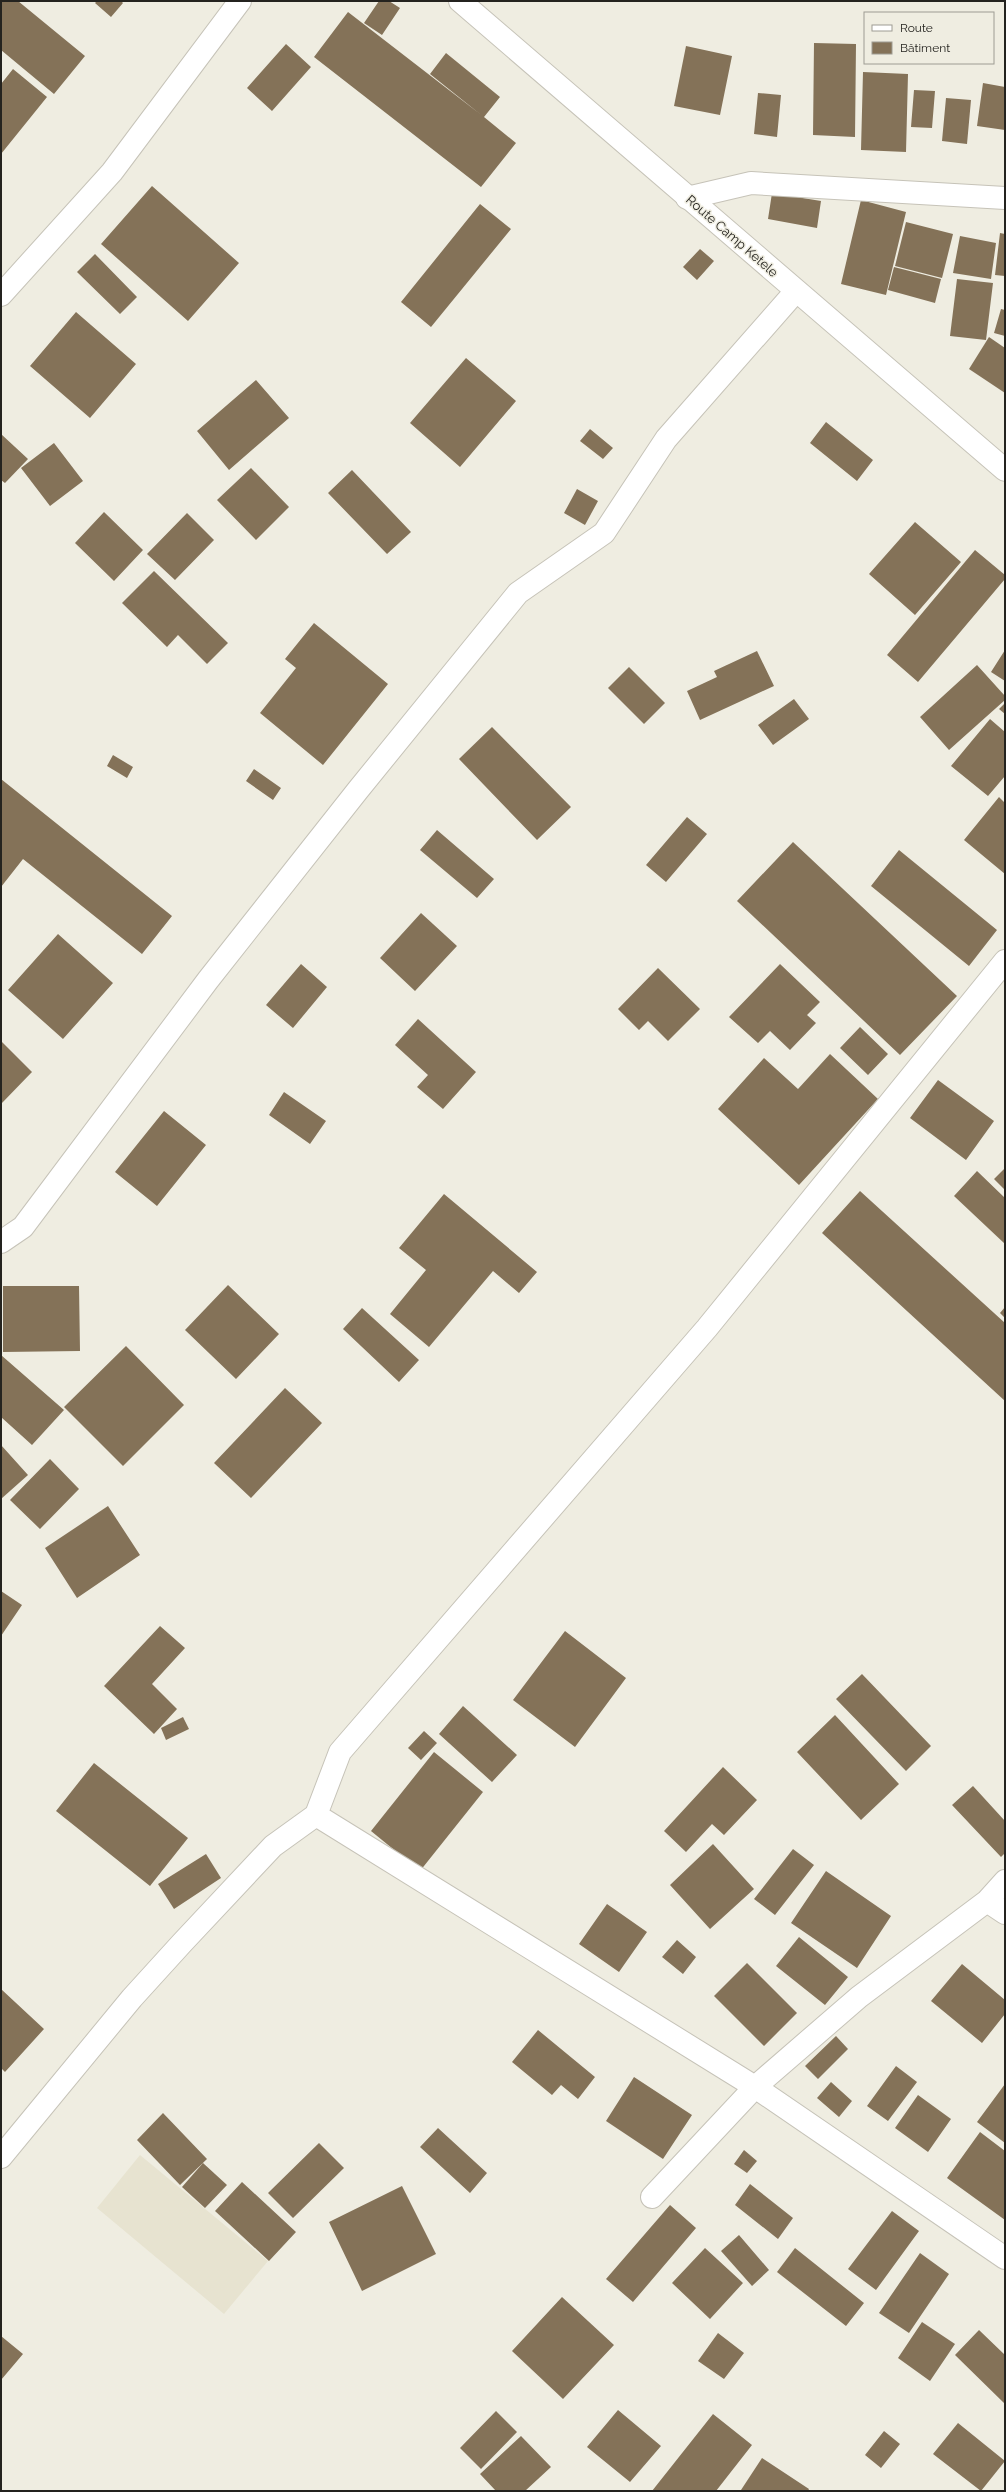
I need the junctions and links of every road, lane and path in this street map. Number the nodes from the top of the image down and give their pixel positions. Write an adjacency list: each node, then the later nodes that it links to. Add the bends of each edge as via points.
1 (240, 1): 6 (street, via 112,172)
2 (460, 1): 3 (street, Route Camp Ketele)
3 (687, 198): 4 (street, via 752,183); 5 (street, Route Camp Ketele)
4 (1005, 198)
5 (796, 291): 7 (street, Route Camp Ketele); 9 (street, via 666,439 604,533 518,593 208,980 24,1228)
6 (1, 295)
7 (1005, 470)
8 (1005, 960): 10 (street, via 707,1328 340,1752)
9 (1, 1242)
10 (316, 1815): 14 (street); 15 (street, via 273,1846 182,1943 132,1998)
11 (1005, 1881): 12 (street)
12 (987, 1901): 13 (street); 14 (street, via 859,1997)
13 (1005, 1913)
14 (755, 2087): 16 (street); 17 (street)
15 (1, 2157)
16 (652, 2198)
17 (1005, 2258)

